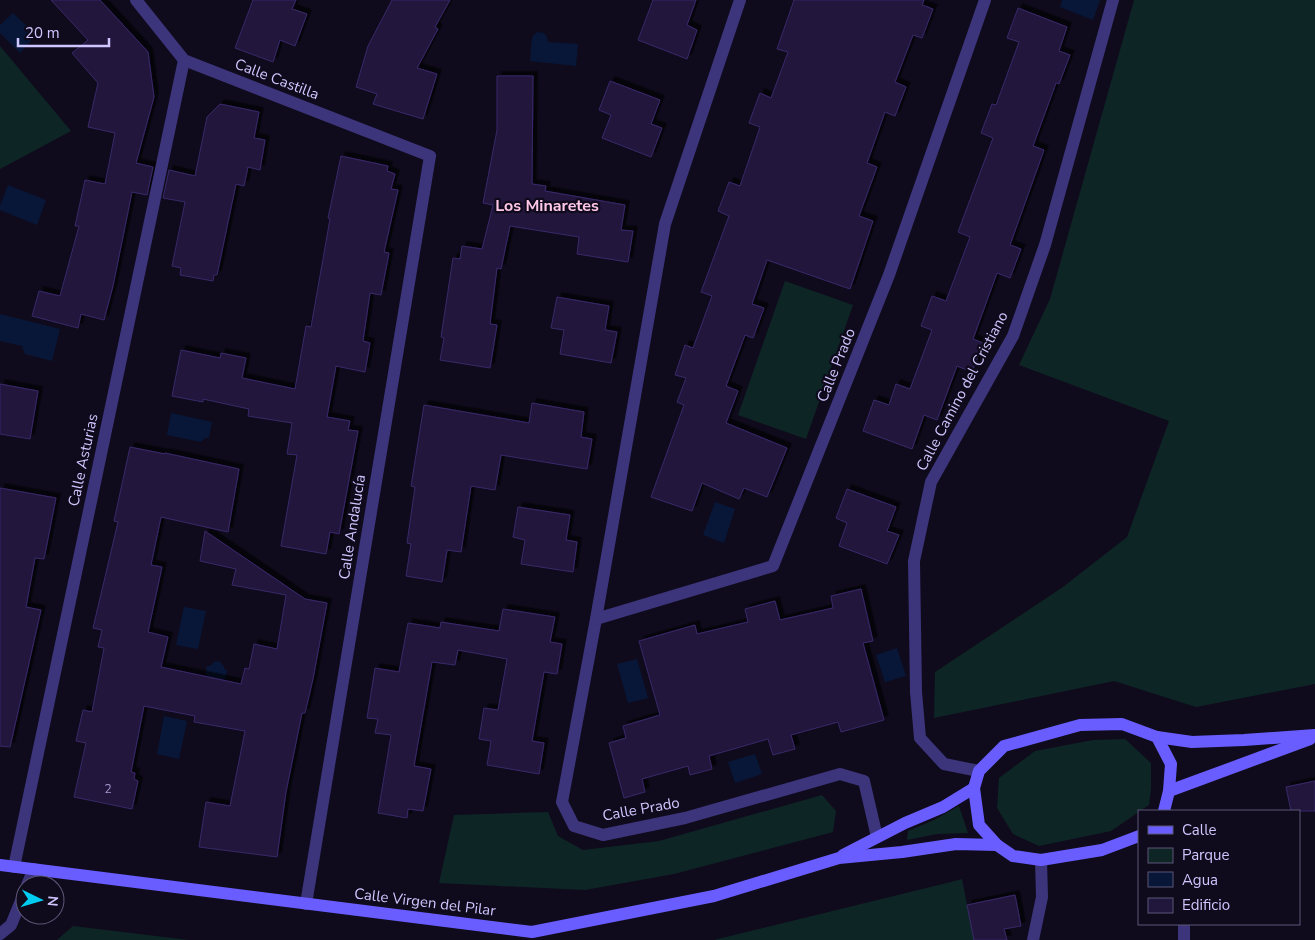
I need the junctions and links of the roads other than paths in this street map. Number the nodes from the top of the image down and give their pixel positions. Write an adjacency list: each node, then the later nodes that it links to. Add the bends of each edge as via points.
1 (136, 0): 5 (street)
2 (740, 0): 7 (street, Calle Prado, via 665,224)
3 (985, 0): 7 (street, Calle Prado, via 889,275 773,566)
4 (1113, 0): 10 (street, Calle Camino del Cristiano, via 1045,245 1013,336 931,482 914,561 920,738 944,764)
5 (184, 60): 6 (street, Calle Castilla); 20 (street, Calle Asturias)
6 (430, 156): 23 (street, Calle Andalucía)
7 (596, 618): 15 (street, Calle Prado, via 562,802 574,826 603,835 685,818 840,774 864,781)
8 (1315, 736): 9 (main road, via 1192,742); 12 (main road)
9 (1157, 737): 10 (main road, via 1122,724 1080,725 1004,746); 12 (main road, via 1171,764)
10 (979, 771): 11 (main road)
11 (974, 788): 15 (main road, Calle Virgen del Pilar, via 943,807); 16 (main road, via 979,825)
12 (1169, 791): 13 (main road)
13 (1164, 810)
14 (1138, 836): 18 (main road, via 1102,850)
15 (877, 837): 17 (main road, Calle Virgen del Pilar)
16 (997, 845): 17 (main road, Calle Virgen del Pilar, via 956,844); 18 (main road, via 1013,856)
17 (839, 858): 23 (main road, Calle Virgen del Pilar, via 714,896 532,932)
18 (1041, 860): 27 (street, via 1042,897)
19 (0, 865): 20 (main road, Calle Virgen del Pilar)
20 (14, 867): 21 (main road, Calle Virgen del Pilar)
21 (34, 869): 22 (street); 23 (main road, Calle Virgen del Pilar)
22 (31, 875)
23 (306, 904)
24 (15, 915): 26 (street, via 11,925)
25 (1184, 925): 28 (street)
26 (0, 934)
27 (1033, 940)
28 (1184, 940)

